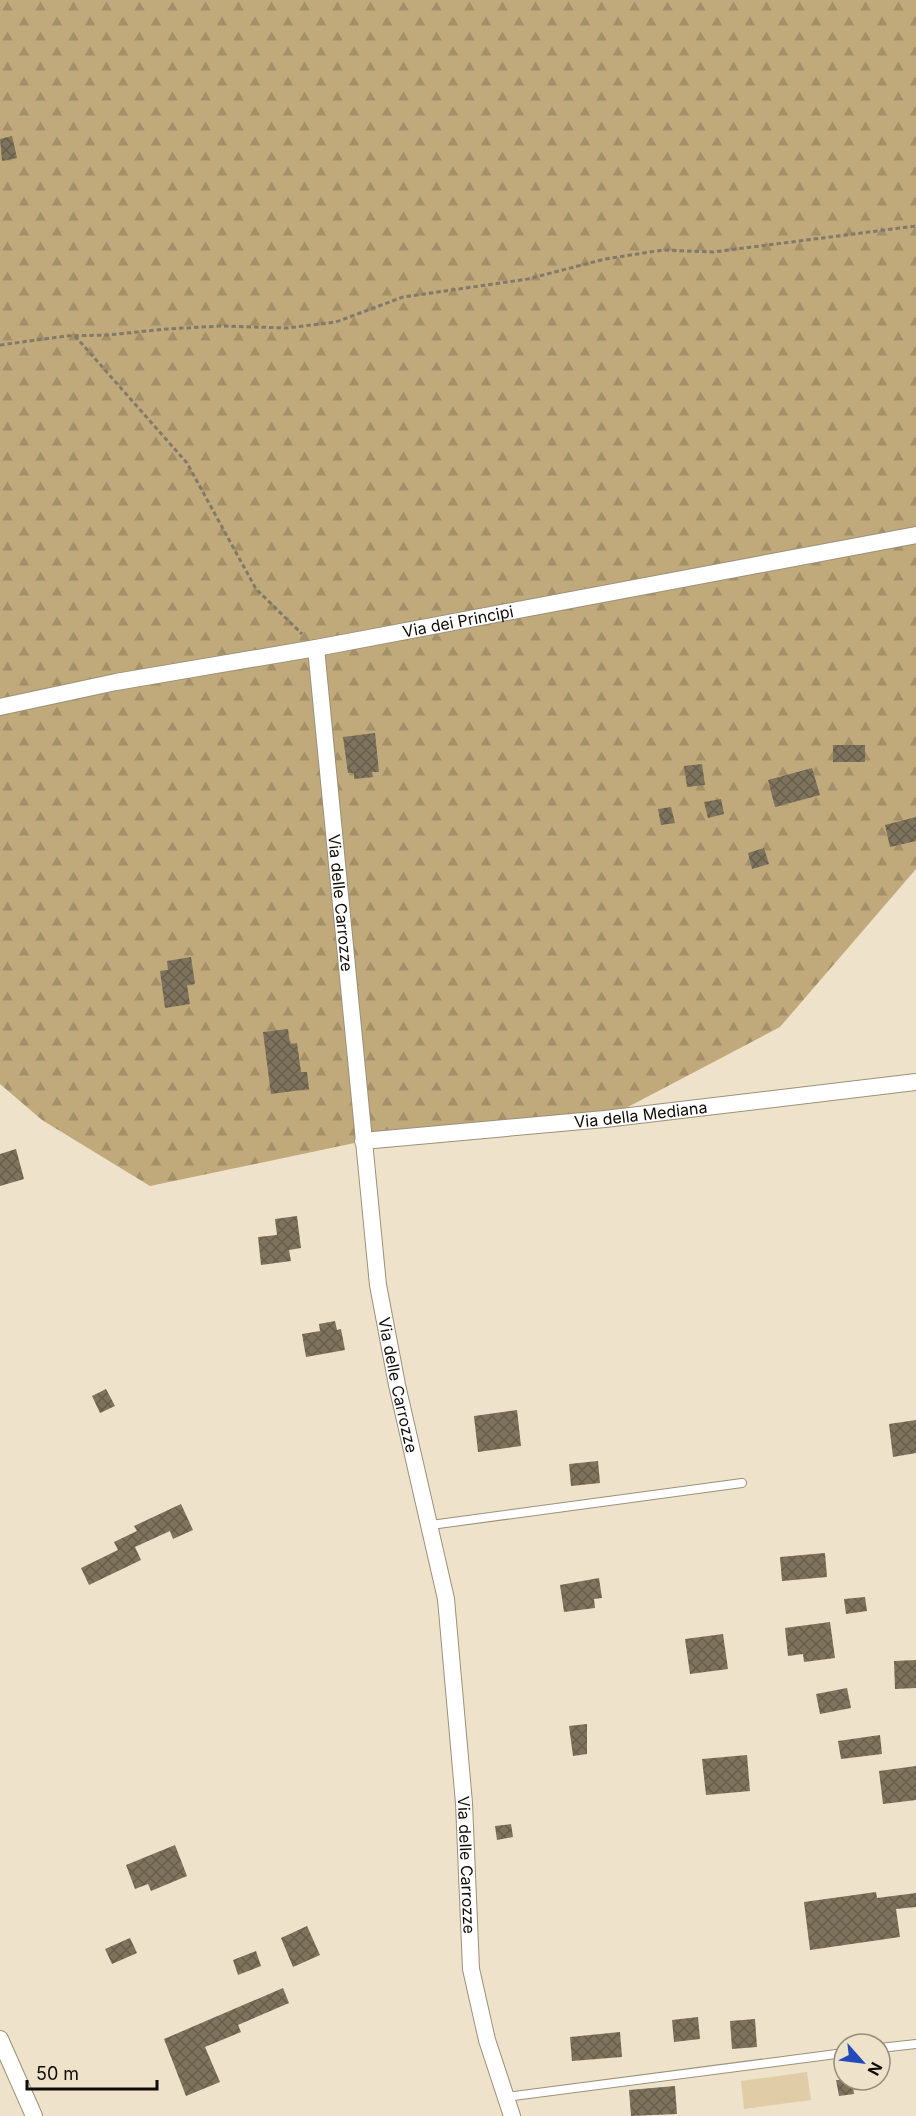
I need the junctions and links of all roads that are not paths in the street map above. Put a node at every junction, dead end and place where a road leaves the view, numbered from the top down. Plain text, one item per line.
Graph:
1 (916, 535) edge
2 (316, 648) junction
3 (0, 707) edge
4 (916, 1082) edge
5 (363, 1141) junction
6 (742, 1483) dead end
7 (431, 1526) junction
8 (0, 2039) edge
9 (916, 2044) edge
10 (892, 2047) edge
11 (832, 2055) edge
12 (506, 2097) junction
13 (34, 2116) edge
14 (512, 2116) edge

1 - 2 street, Via dei Principi
2 - 3 street, Via dei Principi
2 - 5 street, Via delle Carrozze
4 - 5 street, Via della Mediana
5 - 7 street, Via delle Carrozze
6 - 7 lane
7 - 12 street, Via delle Carrozze
8 - 13 street
9 - 10 lane
11 - 12 lane
12 - 14 street, Via delle Carrozze

